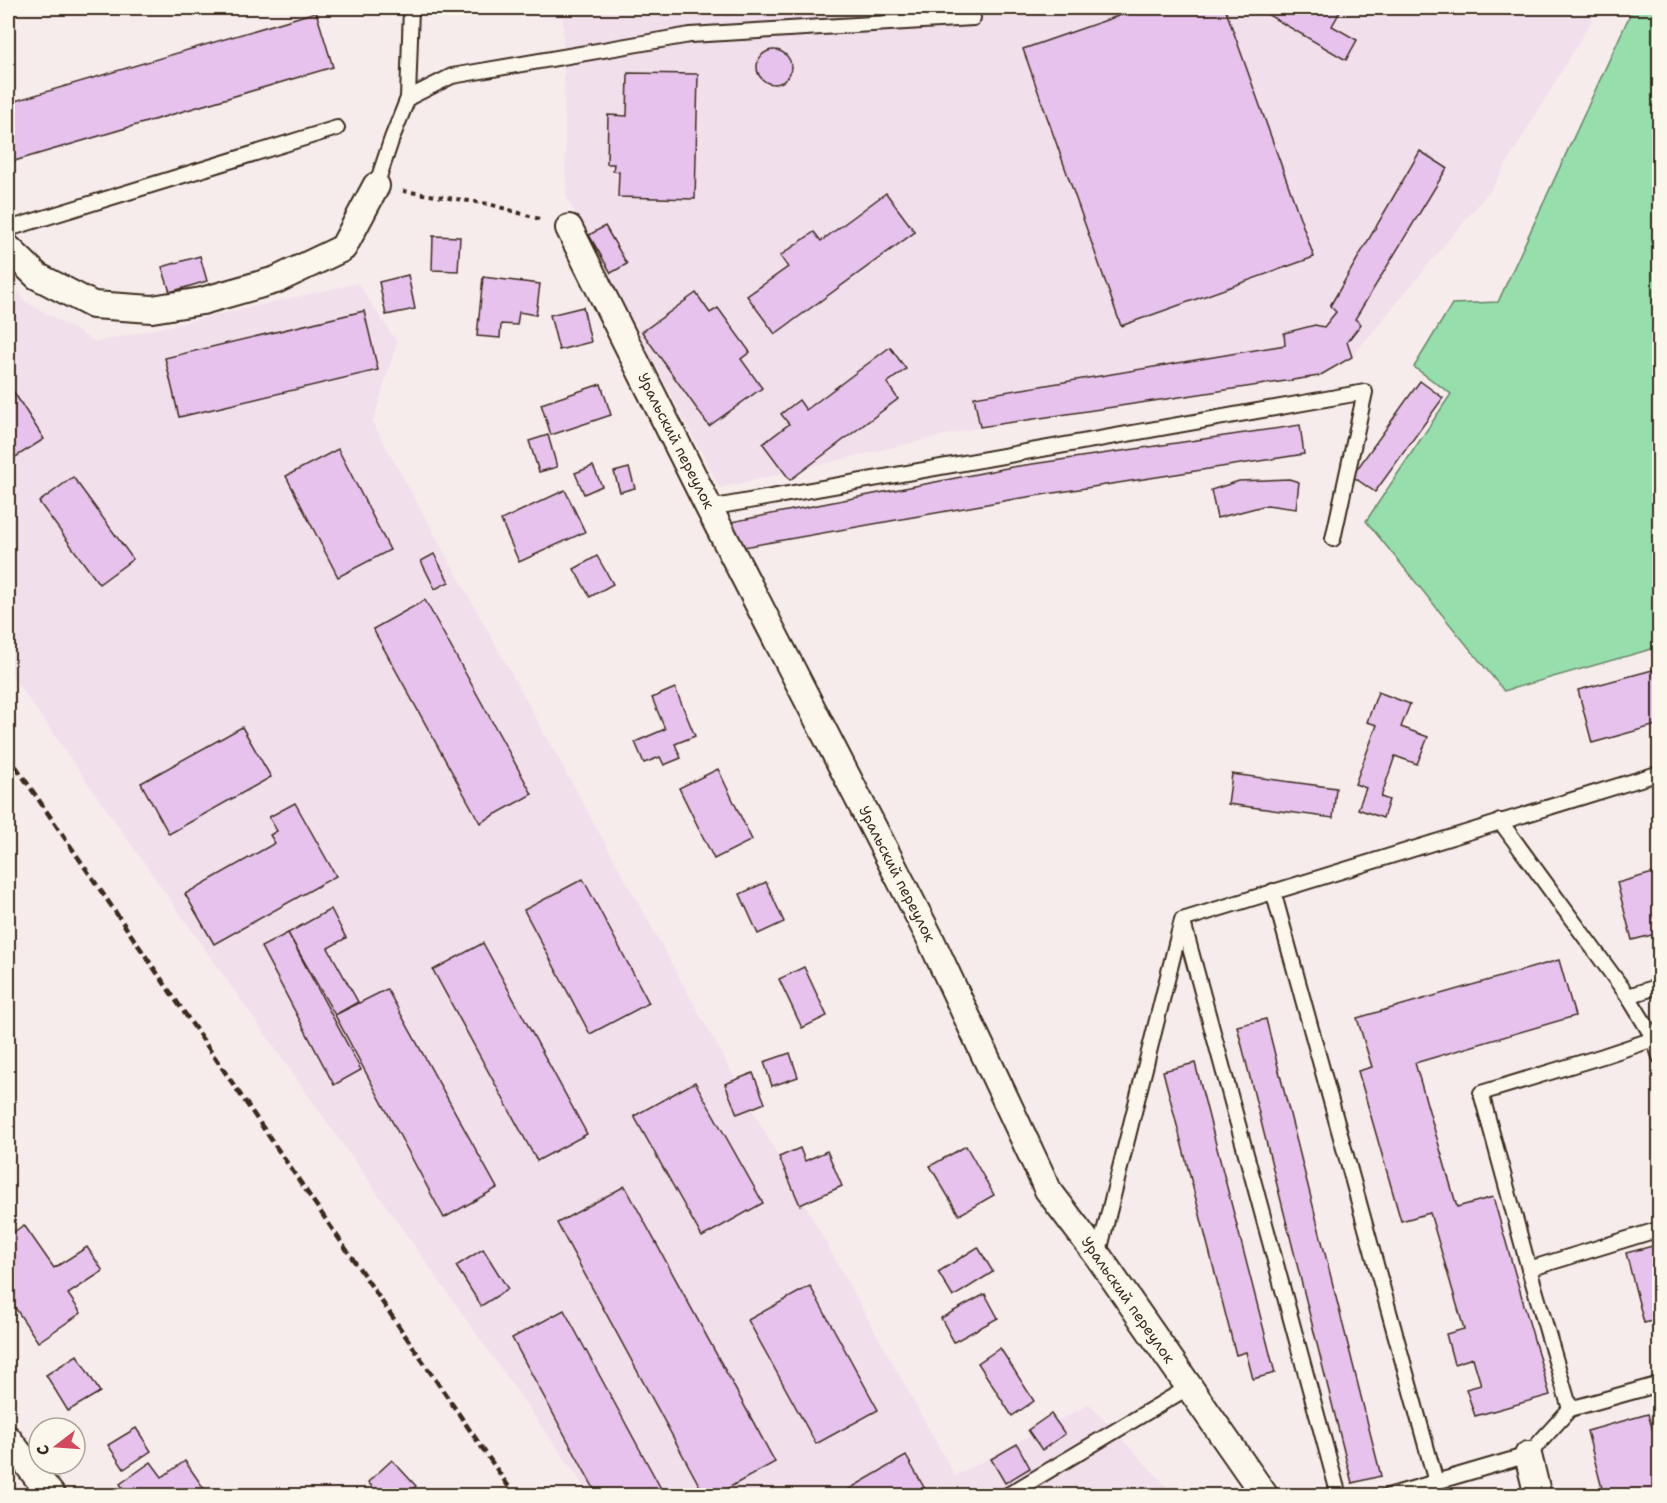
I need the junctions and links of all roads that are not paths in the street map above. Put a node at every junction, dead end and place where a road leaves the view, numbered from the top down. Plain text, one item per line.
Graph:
1 (411, 8) edge
2 (973, 18) dead end
3 (408, 98) junction
4 (337, 128) dead end
5 (376, 186) joint
6 (569, 228) road end
7 (8, 229) edge
8 (8, 248) edge
9 (709, 508) junction
10 (1333, 539) dead end
11 (1659, 773) edge
12 (1500, 821) junction
13 (1274, 891) junction
14 (1182, 920) junction
15 (1659, 986) edge
16 (1628, 996) junction
17 (1654, 1039) junction
18 (1659, 1057) edge
19 (1659, 1229) edge
20 (1098, 1256) junction
21 (1529, 1269) junction
22 (1189, 1386) junction
23 (1659, 1387) edge
24 (1570, 1409) junction
25 (8, 1439) edge
26 (1528, 1455) junction
27 (1436, 1482) junction
28 (52, 1496) edge
29 (1006, 1496) edge
30 (1265, 1496) edge
31 (1339, 1496) edge
32 (1388, 1496) edge
33 (1538, 1496) edge

1 - 3 lane
2 - 3 lane
3 - 5 lane
4 - 7 lane
5 - 8 street
6 - 9 street, Уральский переулок
9 - 10 lane
9 - 20 street, Уральский переулок
11 - 12 lane
12 - 13 lane
12 - 16 lane
13 - 14 lane
13 - 27 lane
14 - 20 lane
14 - 31 lane
15 - 16 lane
16 - 17 lane
17 - 18 lane
17 - 21 lane
19 - 21 lane
20 - 22 street, Уральский переулок
21 - 24 lane
22 - 29 lane
22 - 30 street, Уральский переулок
23 - 24 lane
24 - 26 lane
25 - 28 street
26 - 27 lane
26 - 33 street
27 - 32 lane

